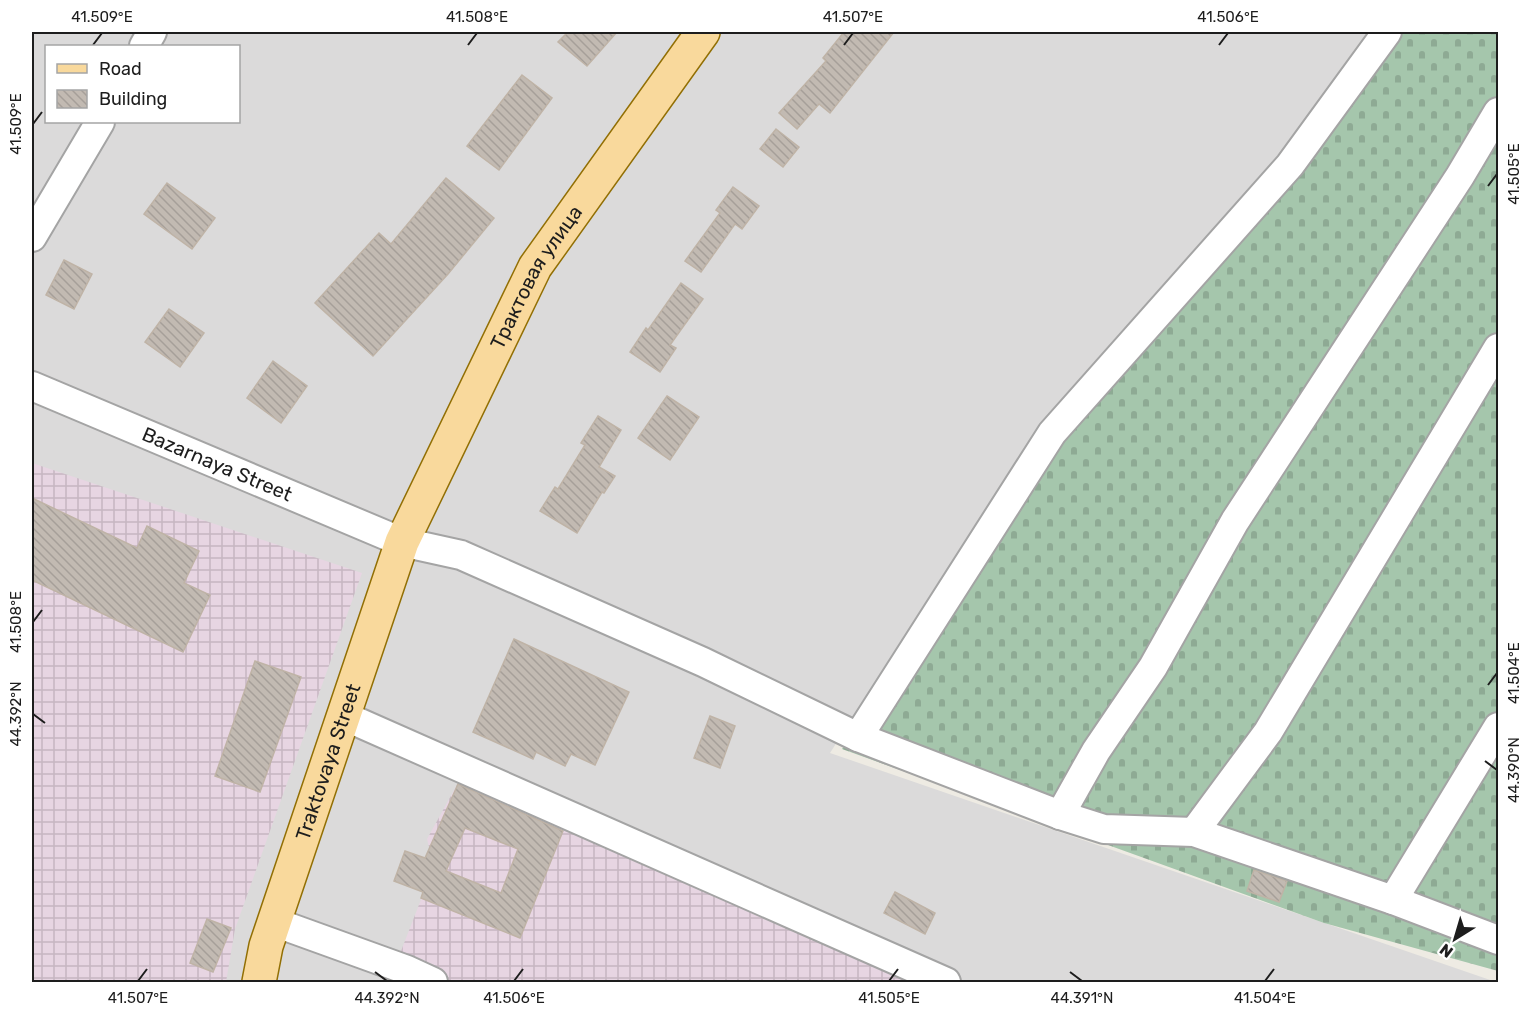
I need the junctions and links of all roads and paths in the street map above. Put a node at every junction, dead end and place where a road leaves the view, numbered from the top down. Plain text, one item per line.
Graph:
1 (703, 32) edge
2 (1387, 32) edge
3 (1498, 112) edge
4 (98, 123) edge
5 (32, 237) edge
6 (1498, 348) edge
7 (32, 386) edge
8 (402, 542) junction
9 (344, 716) junction
10 (1498, 727) edge
11 (858, 737) junction
12 (1060, 815) junction
13 (1194, 832) junction
14 (1393, 900) junction
15 (274, 922) junction
16 (1498, 940) edge
17 (259, 982) edge
18 (433, 982) edge
19 (946, 982) edge

1 - 8 main road, Трактовая улица
2 - 11 street
3 - 12 street
4 - 5 street
6 - 13 street
7 - 8 street, Bazarnaya Street
8 - 9 main road, Traktovaya Street
8 - 11 street, Bazarnaya Street
9 - 15 main road, Traktovaya Street
9 - 19 street
10 - 14 street
11 - 12 street, Bazarnaya Street
12 - 13 street, Bazarnaya Street
13 - 14 street, Bazarnaya Street
14 - 16 street, Bazarnaya Street
15 - 17 main road, Traktovaya Street
15 - 18 street

